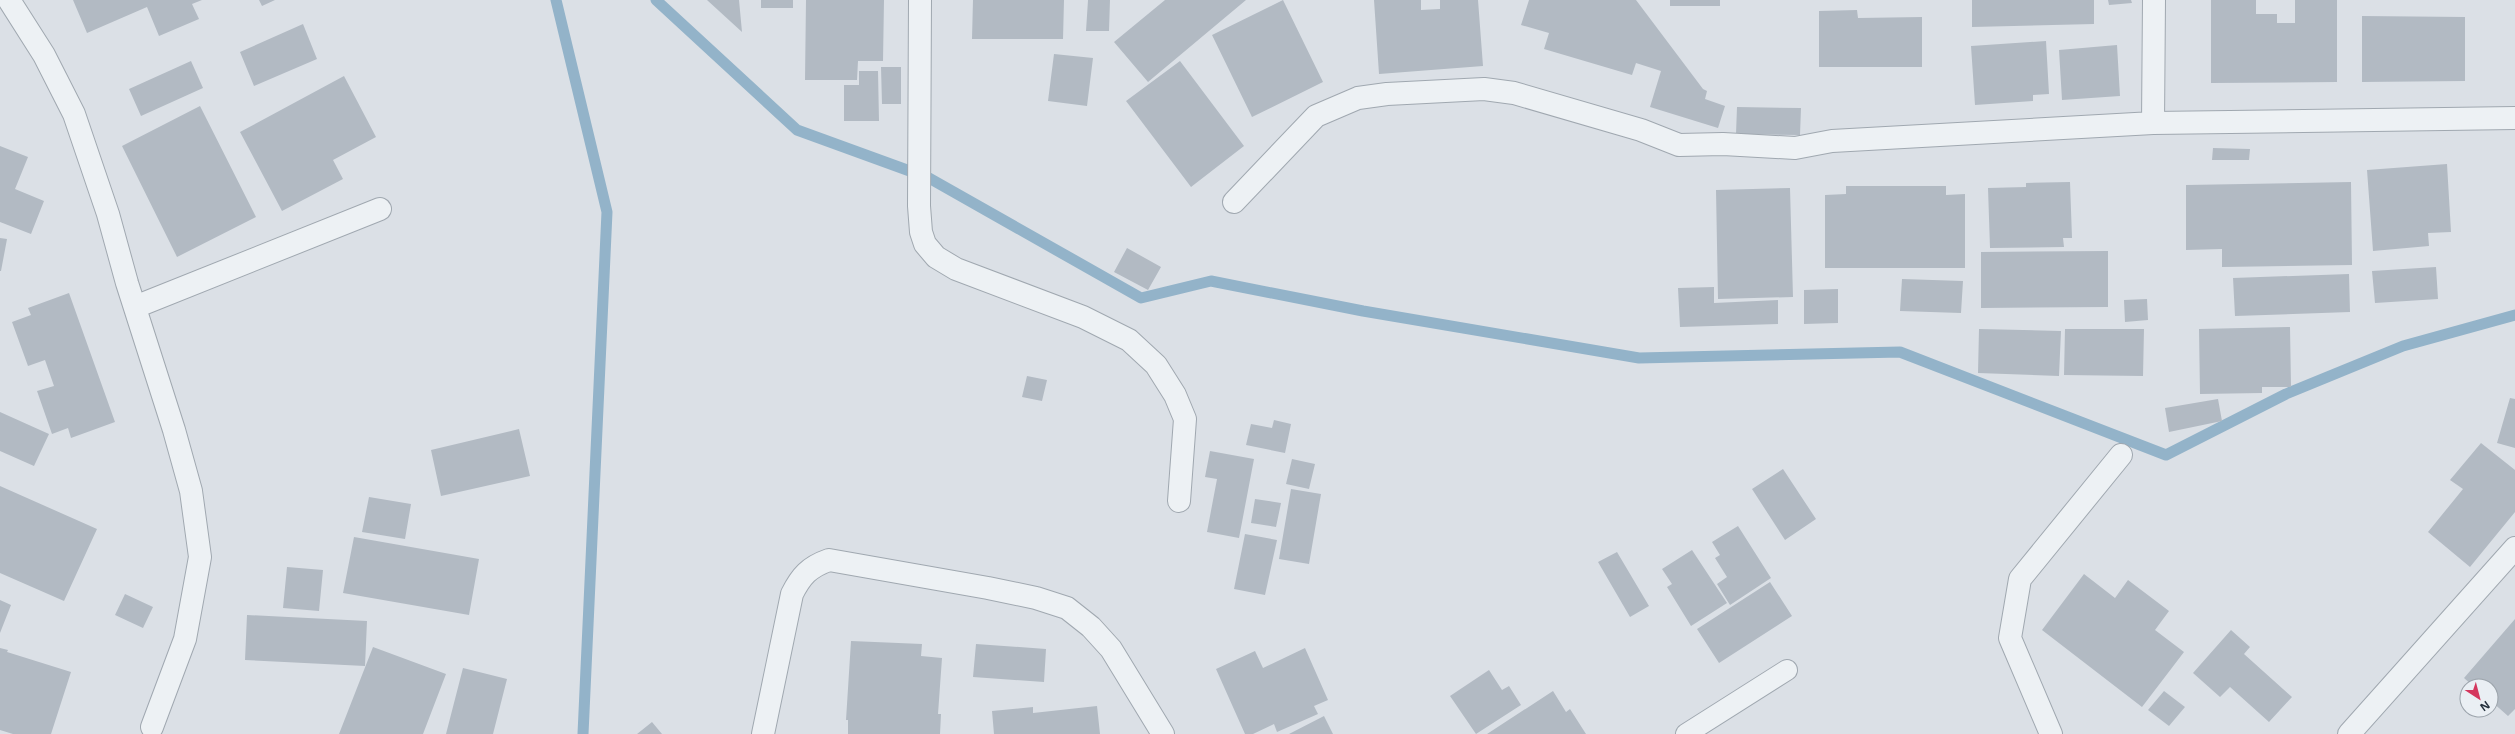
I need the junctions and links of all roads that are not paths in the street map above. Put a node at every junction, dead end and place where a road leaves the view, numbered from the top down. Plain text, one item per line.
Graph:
1 (9, 0) edge
2 (920, 0) edge
3 (2154, 0) edge
4 (2515, 118) edge
5 (2153, 123) junction
6 (1234, 202) dead end
7 (380, 209) dead end
8 (135, 307) junction
9 (2121, 455) dead end
10 (1179, 501) dead end
11 (2515, 548) edge
12 (1787, 670) dead end
13 (152, 727) dead end
14 (763, 734) edge
15 (1163, 734) edge
16 (1686, 734) edge
17 (2051, 734) edge
18 (2349, 734) edge

1 - 8 street
2 - 10 street
3 - 5 street
4 - 5 street
5 - 6 street
7 - 8 street
8 - 13 street
9 - 17 street
11 - 18 street
12 - 16 lane
14 - 15 street

